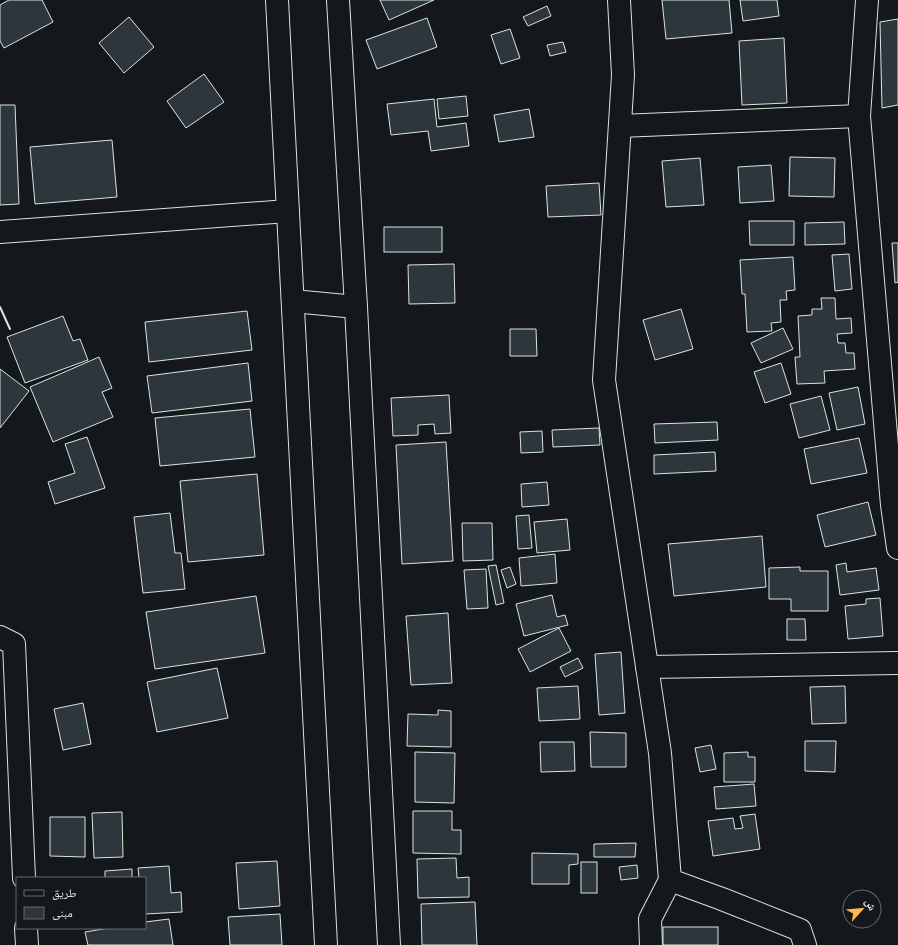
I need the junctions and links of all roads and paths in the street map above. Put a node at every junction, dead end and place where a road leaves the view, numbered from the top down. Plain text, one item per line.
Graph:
1 (277, 0) edge
2 (338, 0) edge
3 (619, 0) edge
4 (867, 0) edge
5 (858, 116) junction
6 (620, 126) junction
7 (288, 211) junction
8 (0, 232) edge
9 (293, 301) junction
10 (356, 307) junction
11 (895, 503) edge
12 (898, 548) edge
13 (0, 637) edge
14 (898, 663) edge
15 (647, 667) junction
16 (24, 877) edge
17 (670, 880) junction
18 (26, 929) edge
19 (27, 945) edge
20 (326, 945) edge
21 (389, 945) edge
22 (651, 945) edge
23 (805, 945) edge

1 - 7 street
2 - 10 street
3 - 6 street
4 - 5 street
5 - 6 street
5 - 11 street
6 - 15 street
7 - 8 street
7 - 9 street
9 - 10 street
9 - 20 street
10 - 21 street
11 - 12 street
13 - 16 street
14 - 15 street
15 - 17 street
17 - 22 street
17 - 23 street
18 - 19 street

